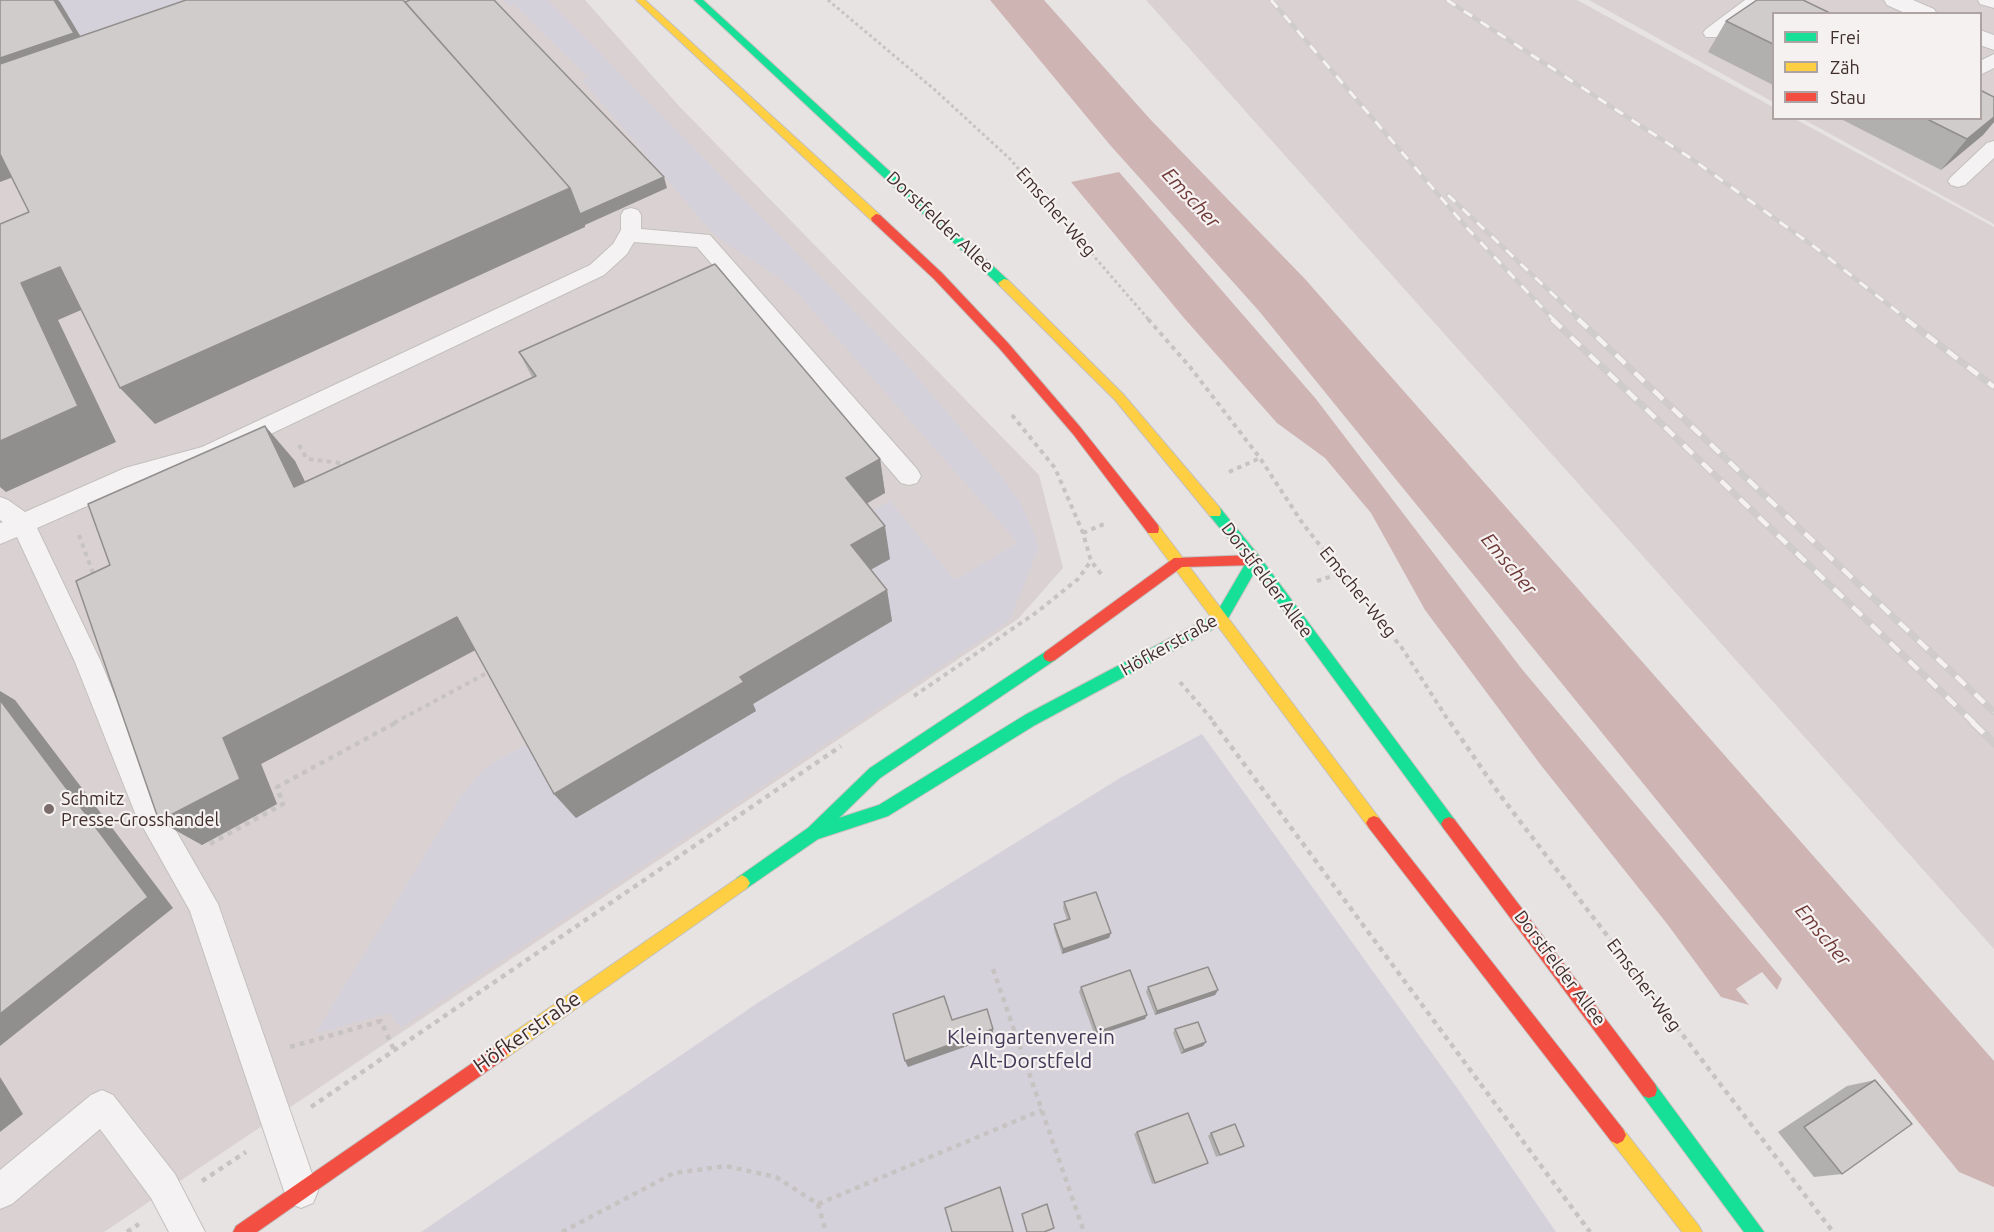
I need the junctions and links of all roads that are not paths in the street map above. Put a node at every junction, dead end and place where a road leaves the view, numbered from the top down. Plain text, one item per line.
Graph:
1 (640, 0) edge
2 (698, 0) edge
3 (1895, 0) edge
4 (1986, 0) edge
5 (1994, 3) edge
6 (1756, 7) edge
7 (1922, 12) edge
8 (1712, 33) dead end
9 (1994, 59) edge
10 (1982, 68) edge
11 (1994, 147) edge
12 (1958, 181) dead end
13 (909, 476) dead end
14 (0, 507) edge
15 (12, 529) edge
16 (1254, 560) junction
17 (1179, 562) junction
18 (1221, 618) junction
19 (813, 833) junction
20 (301, 1191) junction
21 (0, 1192) edge
22 (188, 1232) edge
23 (242, 1232) edge
24 (1693, 1232) edge
25 (1755, 1232) edge

1 - 17 main road
2 - 16 main road, Dorstfelder Allee
3 - 7 street
4 - 5 lane
6 - 8 lane
9 - 10 lane
11 - 12 lane
13 - 15 lane
14 - 15 lane
15 - 20 lane
16 - 17 main road
16 - 18 main road, Höfkerstraße
16 - 25 main road, Dorstfelder Allee
17 - 18 main road
17 - 19 main road, Höfkerstraße
18 - 19 main road, Höfkerstraße
18 - 24 main road
19 - 20 main road, Höfkerstraße
20 - 23 main road, Höfkerstraße
21 - 22 lane

